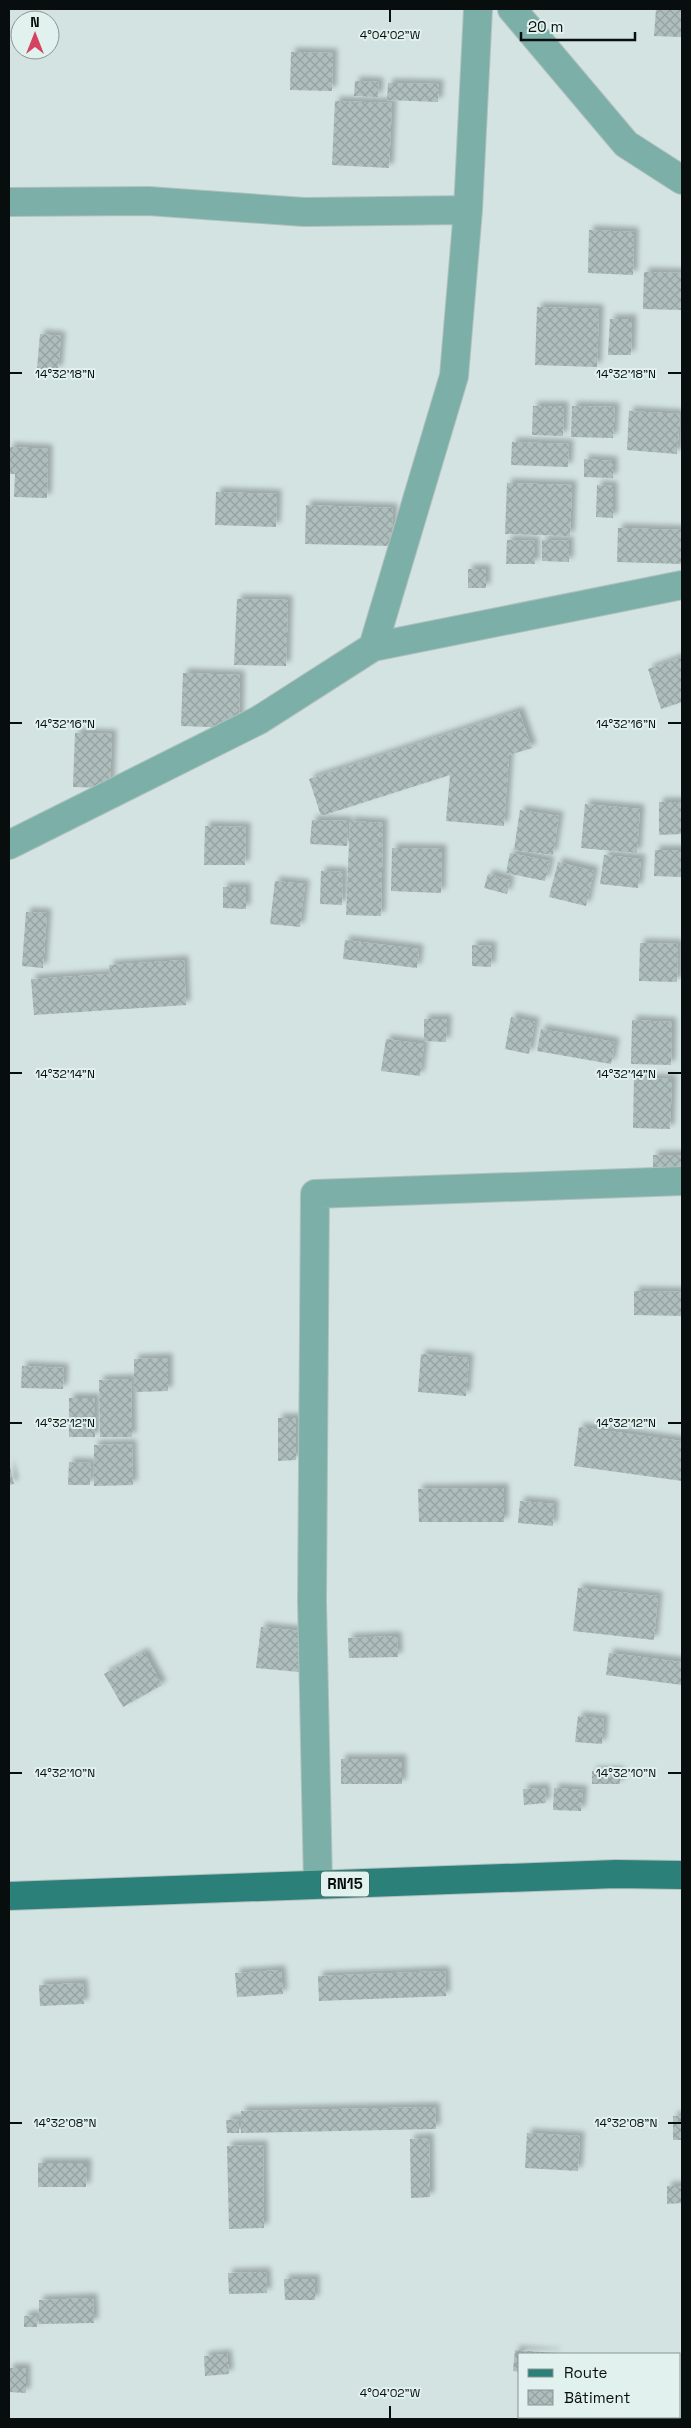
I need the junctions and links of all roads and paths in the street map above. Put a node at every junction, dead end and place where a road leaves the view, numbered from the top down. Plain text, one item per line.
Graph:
1 (478, 9) edge
2 (512, 9) edge
3 (682, 180) edge
4 (9, 202) edge
5 (468, 210) junction
6 (682, 585) edge
7 (373, 647) junction
8 (9, 844) edge
9 (682, 1181) edge
10 (682, 1875) edge
11 (318, 1884) junction
12 (9, 1896) edge

1 - 5 street
2 - 3 street
4 - 5 street
5 - 7 street
6 - 7 street
7 - 8 street
9 - 11 street
10 - 11 main road, RN15
11 - 12 main road, RN15

